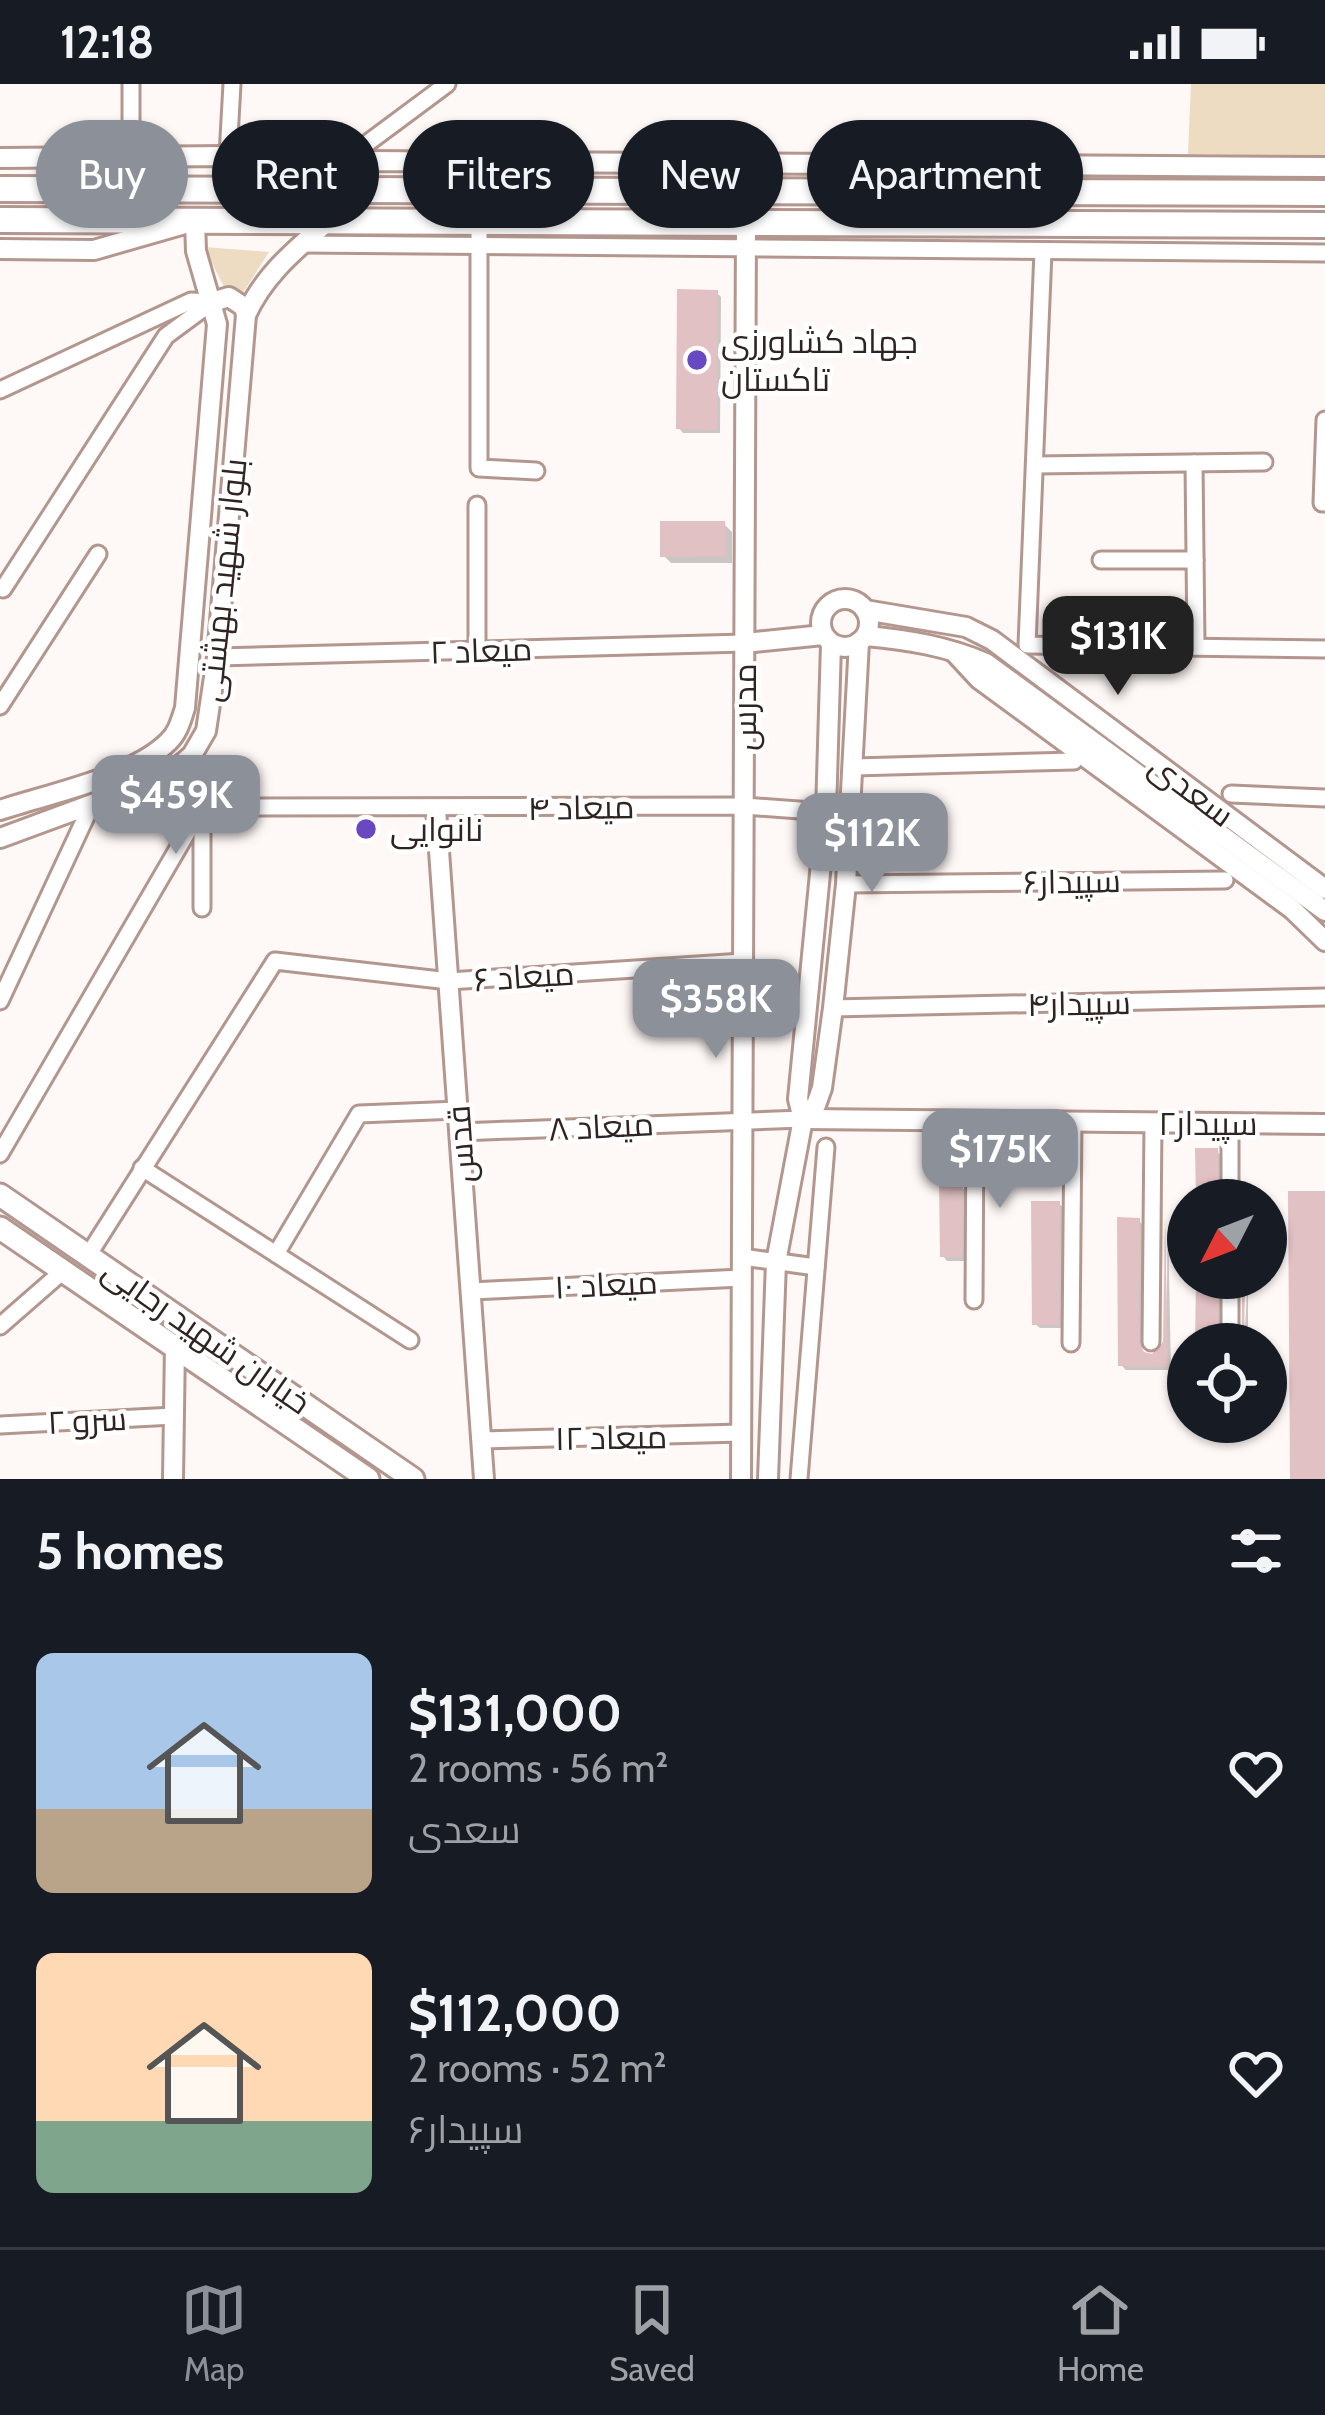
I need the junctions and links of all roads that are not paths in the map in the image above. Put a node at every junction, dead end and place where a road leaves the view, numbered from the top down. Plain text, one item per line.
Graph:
1 (130, 84) edge
2 (232, 84) edge
3 (447, 84) edge
4 (130, 120) edge
5 (230, 120) edge
6 (379, 135) edge
7 (0, 158) edge
8 (36, 158) edge
9 (379, 161) edge
10 (1325, 166) edge
11 (0, 189) edge
12 (196, 190) junction
13 (212, 190) edge
14 (379, 190) edge
15 (618, 191) edge
16 (783, 191) edge
17 (1325, 193) edge
18 (0, 220) edge
19 (196, 221) junction
20 (212, 221) edge
21 (1325, 225) edge
22 (379, 226) edge
23 (320, 228) edge
24 (746, 228) edge
25 (480, 234) junction
26 (746, 236) junction
27 (302, 244) junction
28 (0, 249) edge
29 (1043, 251) junction
30 (1325, 253) edge
31 (212, 302) junction
32 (247, 315) junction
33 (0, 390) edge
34 (1325, 421) edge
35 (1264, 462) dead end
36 (1194, 463) junction
37 (1035, 465) junction
38 (536, 471) dead end
39 (1325, 503) edge
40 (477, 506) dead end
41 (98, 554) dead end
42 (1101, 560) dead end
43 (1195, 560) junction
44 (3, 589) dead end
45 (866, 610) junction
46 (827, 639) junction
47 (863, 639) junction
48 (745, 643) junction
49 (1196, 646) junction
50 (951, 648) junction
51 (1325, 649) edge
52 (477, 650) junction
53 (217, 657) junction
54 (0, 706) edge
55 (1074, 761) dead end
56 (854, 766) junction
57 (168, 776) junction
58 (1231, 794) dead end
59 (1325, 798) edge
60 (91, 806) junction
61 (744, 806) junction
62 (202, 807) junction
63 (436, 809) junction
64 (0, 810) edge
65 (826, 812) junction
66 (0, 838) edge
67 (1225, 880) dead end
68 (846, 884) junction
69 (1325, 889) edge
70 (202, 908) dead end
71 (1325, 911) edge
72 (1325, 941) edge
73 (743, 962) junction
74 (449, 981) junction
75 (1325, 997) edge
76 (0, 1001) edge
77 (833, 1008) junction
78 (458, 1110) junction
79 (803, 1119) junction
80 (742, 1120) junction
81 (975, 1121) junction
82 (1073, 1121) junction
83 (1153, 1122) junction
84 (1230, 1123) junction
85 (1325, 1124) edge
86 (460, 1132) junction
87 (826, 1147) dead end
88 (0, 1154) edge
89 (142, 1168) junction
90 (1230, 1179) edge
91 (0, 1195) edge
92 (0, 1228) edge
93 (89, 1254) junction
94 (275, 1254) junction
95 (742, 1257) junction
96 (776, 1262) junction
97 (817, 1267) junction
98 (63, 1271) junction
99 (742, 1278) junction
100 (471, 1291) junction
101 (974, 1300) dead end
102 (190, 1324) junction
103 (0, 1326) edge
104 (410, 1340) dead end
105 (1151, 1342) dead end
106 (1071, 1343) dead end
107 (175, 1344) junction
108 (174, 1416) junction
109 (0, 1424) edge
110 (741, 1433) junction
111 (482, 1440) junction
112 (173, 1479) edge
113 (368, 1479) edge
114 (413, 1479) edge
115 (484, 1479) edge
116 (741, 1479) edge
117 (768, 1479) edge
118 (799, 1479) edge

1 - 4 street
2 - 5 street
3 - 6 street
7 - 8 street
9 - 10 street
11 - 12 main road
12 - 13 main road
12 - 19 main road
14 - 15 main road
16 - 17 main road
18 - 19 main road
19 - 20 main road
19 - 28 street
19 - 31 street, بلوار شهید بهشتی
21 - 26 main road
22 - 25 main road
23 - 27 street, بلوار شهید بهشتی
24 - 26 main road
25 - 26 main road
25 - 27 street
25 - 38 street
26 - 29 street
26 - 48 street, مدرس
27 - 32 street, بلوار شهید بهشتی
29 - 30 street
29 - 37 street
31 - 32 street
31 - 33 street
31 - 44 street
31 - 64 street, بلوار شهید بهشتی
32 - 53 street, بلوار شهید بهشتی
34 - 39 street
35 - 36 street
36 - 37 street
36 - 43 street
37 - 49 street
40 - 52 street
41 - 54 street
42 - 43 street
43 - 49 street
45 - 46 street
45 - 47 street
45 - 69 street, سعدی
46 - 47 street
46 - 48 street
46 - 65 street
47 - 50 street, سعدی
47 - 56 street
48 - 52 street, میعاد ۲
48 - 61 street, مدرس
49 - 51 street
50 - 71 street, سعدی
50 - 72 street, سعدی
52 - 53 street, میعاد ۲
53 - 57 street, بلوار شهید بهشتی
55 - 56 street
56 - 68 street
57 - 60 street, بلوار شهید بهشتی
57 - 62 street
58 - 59 street
60 - 66 street, بلوار شهید بهشتی
60 - 76 street
61 - 63 street, میعاد ۴
61 - 65 street, میعاد ۴
61 - 73 street, مدرس
62 - 63 street, میعاد ۴
62 - 70 street
62 - 88 street
63 - 74 street, قدس
65 - 79 street
67 - 68 street, سپیدار۶
68 - 77 street
73 - 74 street, میعاد ۶
73 - 80 street, مدرس
74 - 78 street, قدس
74 - 89 street, میعاد ۶
75 - 77 street, سپیدار۴
77 - 79 street
78 - 86 street, قدس
78 - 94 street
79 - 80 street, میعاد ۸
79 - 81 street, سپیدار۲
79 - 96 street
80 - 86 street, میعاد ۸
80 - 95 street, مدرس
81 - 82 street, سپیدار۲
81 - 101 street
82 - 83 street, سپیدار۲
82 - 106 street
83 - 84 street, سپیدار۲
83 - 105 street
84 - 85 street, سپیدار۲
84 - 90 street
86 - 100 street, قدس
87 - 97 street
89 - 93 street
89 - 94 street
91 - 93 main road, خیابان شهید رجایی
92 - 98 main road, خیابان شهید رجایی
93 - 102 main road, خیابان شهید رجایی
94 - 104 street
95 - 96 street
95 - 99 street, مدرس
96 - 97 street
96 - 117 street
97 - 118 street
98 - 103 street
98 - 107 main road, خیابان شهید رجایی
99 - 100 street, میعاد ۱۰
99 - 110 street, مدرس
100 - 111 street, قدس
102 - 107 main road
102 - 114 main road, خیابان شهید رجایی
107 - 108 street
107 - 113 main road, خیابان شهید رجایی
108 - 109 street, سرو ۲
108 - 112 street
110 - 111 street, میعاد ۱۲
110 - 116 street, مدرس
111 - 115 street, قدس

